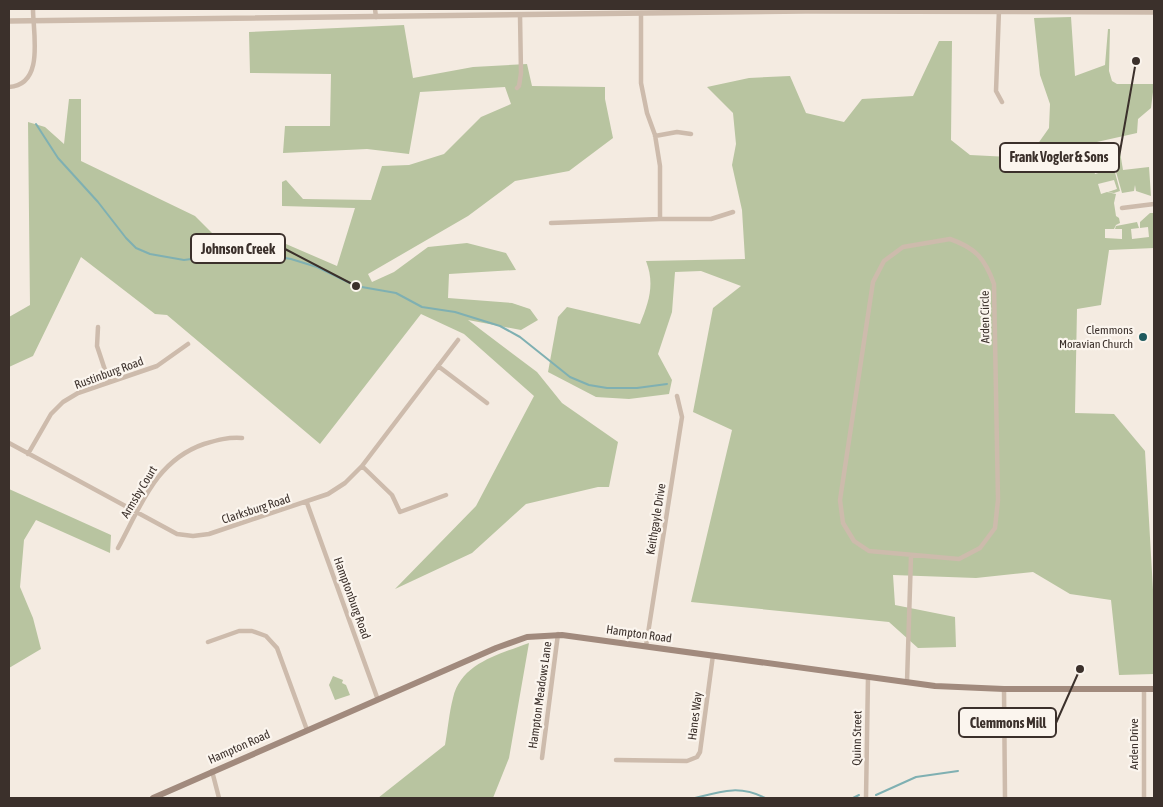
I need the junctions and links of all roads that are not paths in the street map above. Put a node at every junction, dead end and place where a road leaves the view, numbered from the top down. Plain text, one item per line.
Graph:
1 (32, 9) edge
2 (375, 9) edge
3 (806, 10) edge
4 (999, 10) edge
5 (574, 11) edge
6 (693, 11) edge
7 (1154, 12) edge
8 (641, 13) junction
9 (520, 15) junction
10 (376, 17) junction
11 (9, 21) edge
12 (33, 21) junction
13 (9, 87) edge
14 (517, 88) dead end
15 (1002, 102) dead end
16 (691, 134) dead end
17 (655, 136) junction
18 (1154, 204) edge
19 (1122, 208) dead end
20 (732, 212) dead end
21 (660, 219) junction
22 (551, 222) dead end
23 (98, 326) dead end
24 (458, 340) dead end
25 (188, 344) dead end
26 (438, 366) junction
27 (109, 382) junction
28 (677, 396) dead end
29 (487, 403) dead end
30 (242, 438) dead end
31 (9, 443) edge
32 (28, 454) junction
33 (362, 466) junction
34 (446, 495) dead end
35 (307, 503) junction
36 (137, 512) junction
37 (118, 548) dead end
38 (911, 556) junction
39 (558, 634) junction
40 (208, 642) dead end
41 (646, 646) junction
42 (713, 655) junction
43 (868, 677) junction
44 (907, 682) junction
45 (1004, 689) junction
46 (1144, 689) junction
47 (1154, 689) edge
48 (378, 700) junction
49 (307, 730) junction
50 (542, 758) dead end
51 (616, 760) dead end
52 (212, 771) junction
53 (153, 798) edge
54 (219, 798) edge
55 (866, 798) edge
56 (1005, 798) edge
57 (1144, 798) edge

1 - 12 street
2 - 10 street
3 - 4 street
3 - 6 street
4 - 7 street
4 - 15 street
5 - 8 street
5 - 9 street
6 - 8 street
8 - 17 street
9 - 10 street
9 - 14 street
10 - 12 street
11 - 12 street
12 - 13 street
16 - 17 street
17 - 21 street
18 - 19 street
20 - 21 street
21 - 22 street
23 - 27 street
24 - 26 street, Clarksburg Road
25 - 27 street, Rustinburg Road
26 - 29 street
26 - 33 street, Clarksburg Road
27 - 32 street, Rustinburg Road
28 - 41 street, Keithgayle Drive
30 - 36 street, Armsby Court
31 - 32 street, Clarksburg Road
32 - 36 street, Clarksburg Road
33 - 34 street
33 - 35 street, Clarksburg Road
35 - 36 street, Clarksburg Road
35 - 48 street, Hamptonburg Road
36 - 37 street, Armsby Court
38 - 38 street, Arden Circle
38 - 44 street
39 - 41 main road, Hampton Road
39 - 48 main road, Hampton Road
39 - 50 street, Hampton Meadows Lane
40 - 49 street
41 - 42 main road, Hampton Road
42 - 43 main road, Hampton Road
42 - 51 street, Hanes Way
43 - 44 main road, Hampton Road
43 - 55 street, Quinn Street
44 - 45 main road, Hampton Road
45 - 46 main road, Hampton Road
45 - 56 street
46 - 47 main road, Hampton Road
46 - 57 street, Arden Drive
48 - 49 main road, Hampton Road
49 - 52 main road, Hampton Road
52 - 53 main road, Hampton Road
52 - 54 street

